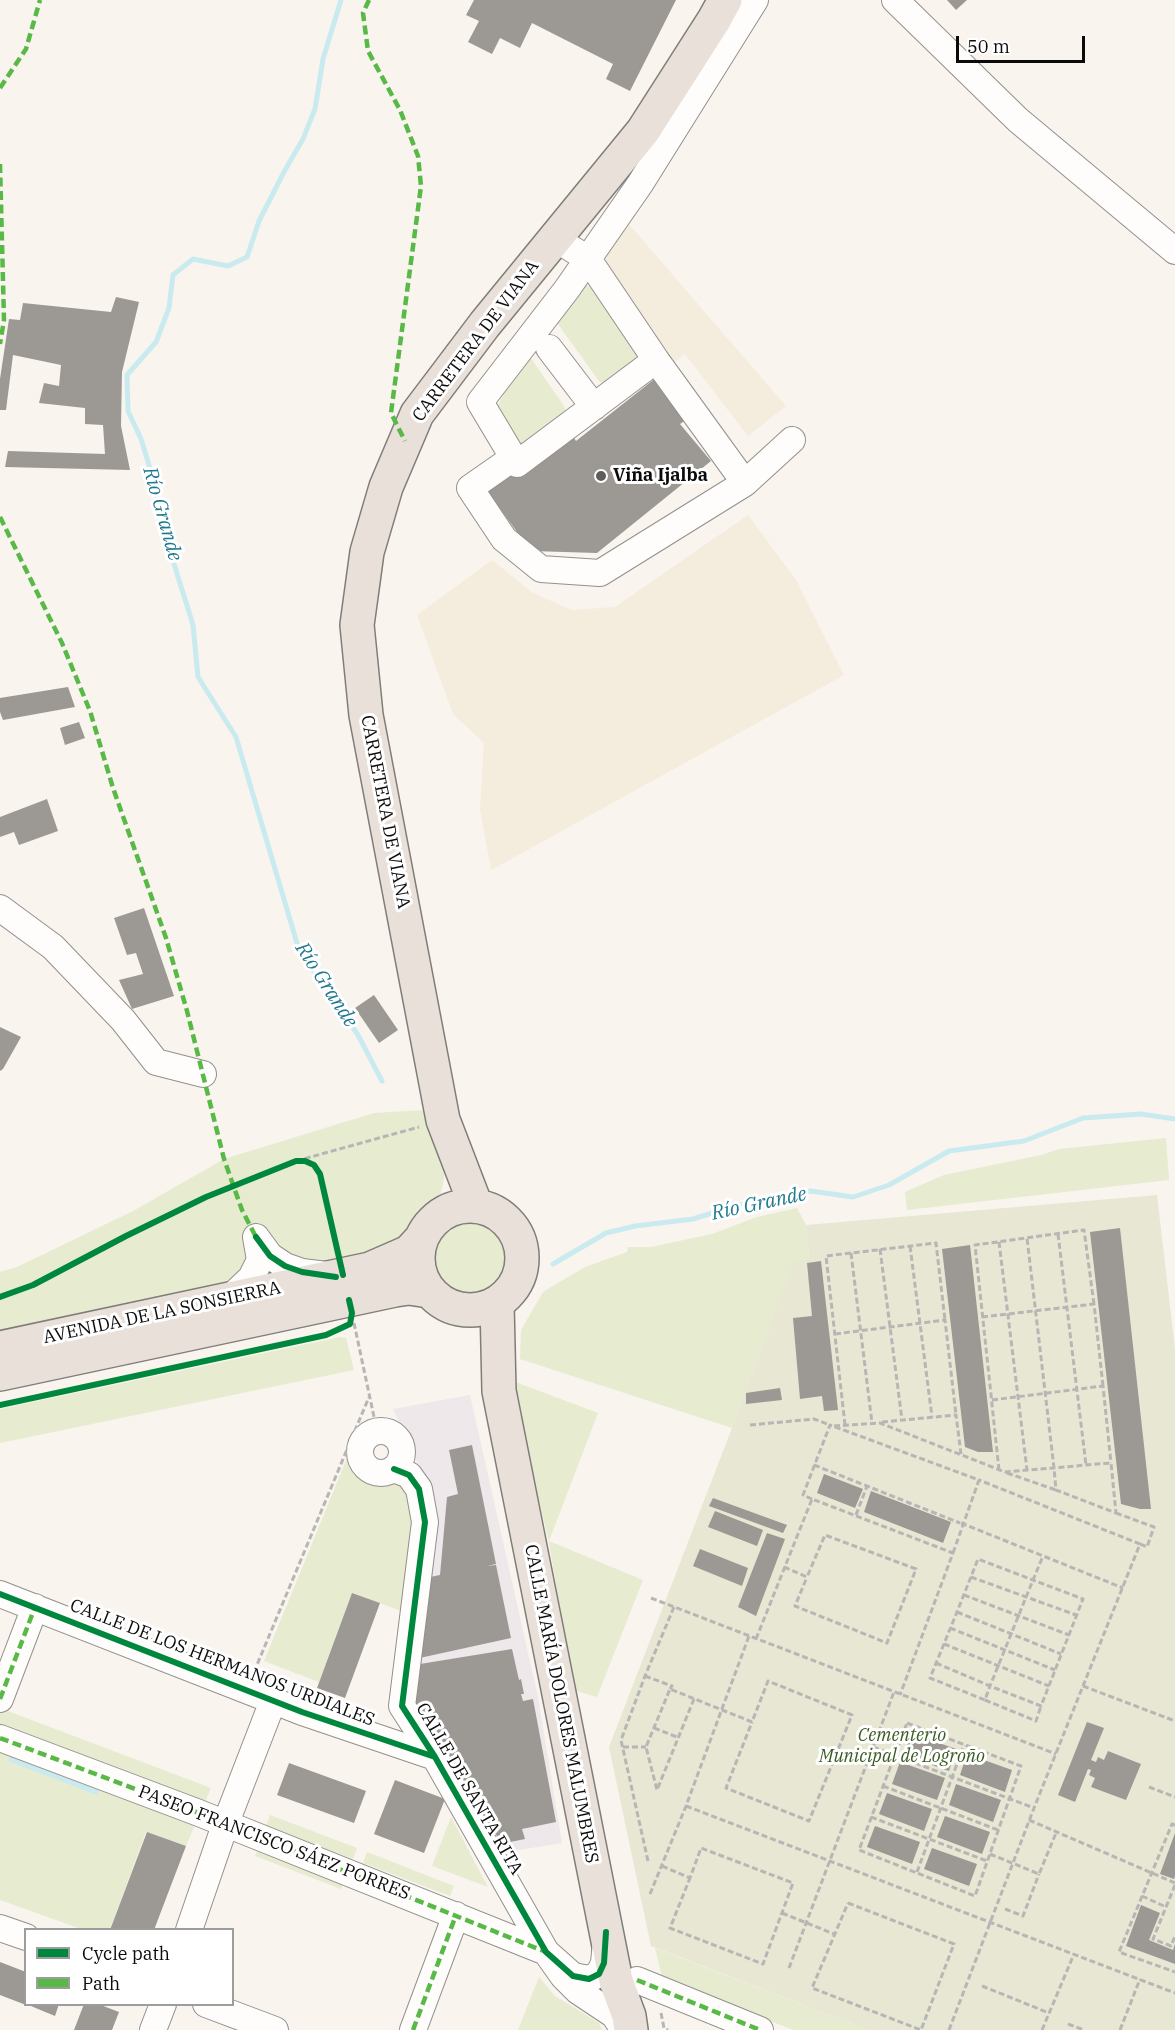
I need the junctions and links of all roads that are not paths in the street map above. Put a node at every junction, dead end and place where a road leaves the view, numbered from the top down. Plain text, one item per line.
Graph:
1 (725, 0) edge
2 (755, 0) edge
3 (895, 0) edge
4 (556, 239) junction
5 (1175, 251) edge
6 (588, 259) junction
7 (549, 348) dead end
8 (656, 360) junction
9 (594, 407) junction
10 (792, 440) dead end
11 (513, 458) junction
12 (745, 483) junction
13 (0, 908) edge
14 (202, 1074) dead end
15 (443, 1120) junction
16 (476, 1206) junction
17 (428, 1229) junction
18 (336, 1276) junction
19 (429, 1291) junction
20 (229, 1299) junction
21 (497, 1303) junction
22 (456, 1308) junction
23 (0, 1348) edge
24 (0, 1374) edge
25 (499, 1391) junction
26 (377, 1431) road end
27 (0, 1594) edge
28 (35, 1607) junction
29 (0, 1699) edge
30 (273, 1701) junction
31 (0, 1738) edge
32 (435, 1757) junction
33 (225, 1825) junction
34 (456, 1915) junction
35 (0, 1928) edge
36 (189, 1928) edge
37 (606, 1932) junction
38 (24, 1936) edge
39 (546, 1952) junction
40 (637, 1980) dead end
41 (162, 2006) edge
42 (211, 2006) edge
43 (631, 2026) edge
44 (153, 2030) edge
45 (275, 2030) edge
46 (412, 2030) edge
47 (760, 2030) edge

1 - 4 main road, CARRETERA DE VIANA
2 - 6 street
3 - 5 street
4 - 6 street
4 - 15 main road, CARRETERA DE VIANA
6 - 8 street
6 - 11 street
7 - 9 street
8 - 9 street
8 - 12 street
9 - 11 street
10 - 12 street
11 - 12 street
13 - 14 street
15 - 16 main road, CARRETERA DE VIANA
15 - 17 main road, CARRETERA DE VIANA
16 - 17 main road
16 - 21 main road
17 - 18 main road, AVENIDA DE LA SONSIERRA
17 - 19 main road
18 - 20 main road, AVENIDA DE LA SONSIERRA
18 - 20 street
19 - 22 main road
19 - 24 main road, AVENIDA DE LA SONSIERRA
20 - 23 main road, AVENIDA DE LA SONSIERRA
21 - 22 main road
21 - 25 main road, CALLE MARÍA DOLORES MALUMBRES
22 - 25 main road, CALLE MARÍA DOLORES MALUMBRES
25 - 37 main road, CALLE MARÍA DOLORES MALUMBRES
26 - 32 street, CALLE DE SANTA RITA
27 - 28 street, CALLE DE LOS HERMANOS URDIALES
28 - 29 street
28 - 30 street, CALLE DE LOS HERMANOS URDIALES
30 - 32 street, CALLE DE LOS HERMANOS URDIALES
30 - 33 street
31 - 33 street, PASEO FRANCISCO SÁEZ PORRES
32 - 39 street, CALLE DE SANTA RITA
33 - 34 street, PASEO FRANCISCO SÁEZ PORRES
33 - 36 street
34 - 39 street, PASEO FRANCISCO SÁEZ PORRES
34 - 46 street
35 - 38 street
37 - 39 street, CALLE DE SANTA RITA
37 - 43 main road, CALLE MARÍA DOLORES MALUMBRES
39 - 43 street
40 - 47 street
41 - 44 street
42 - 45 street

